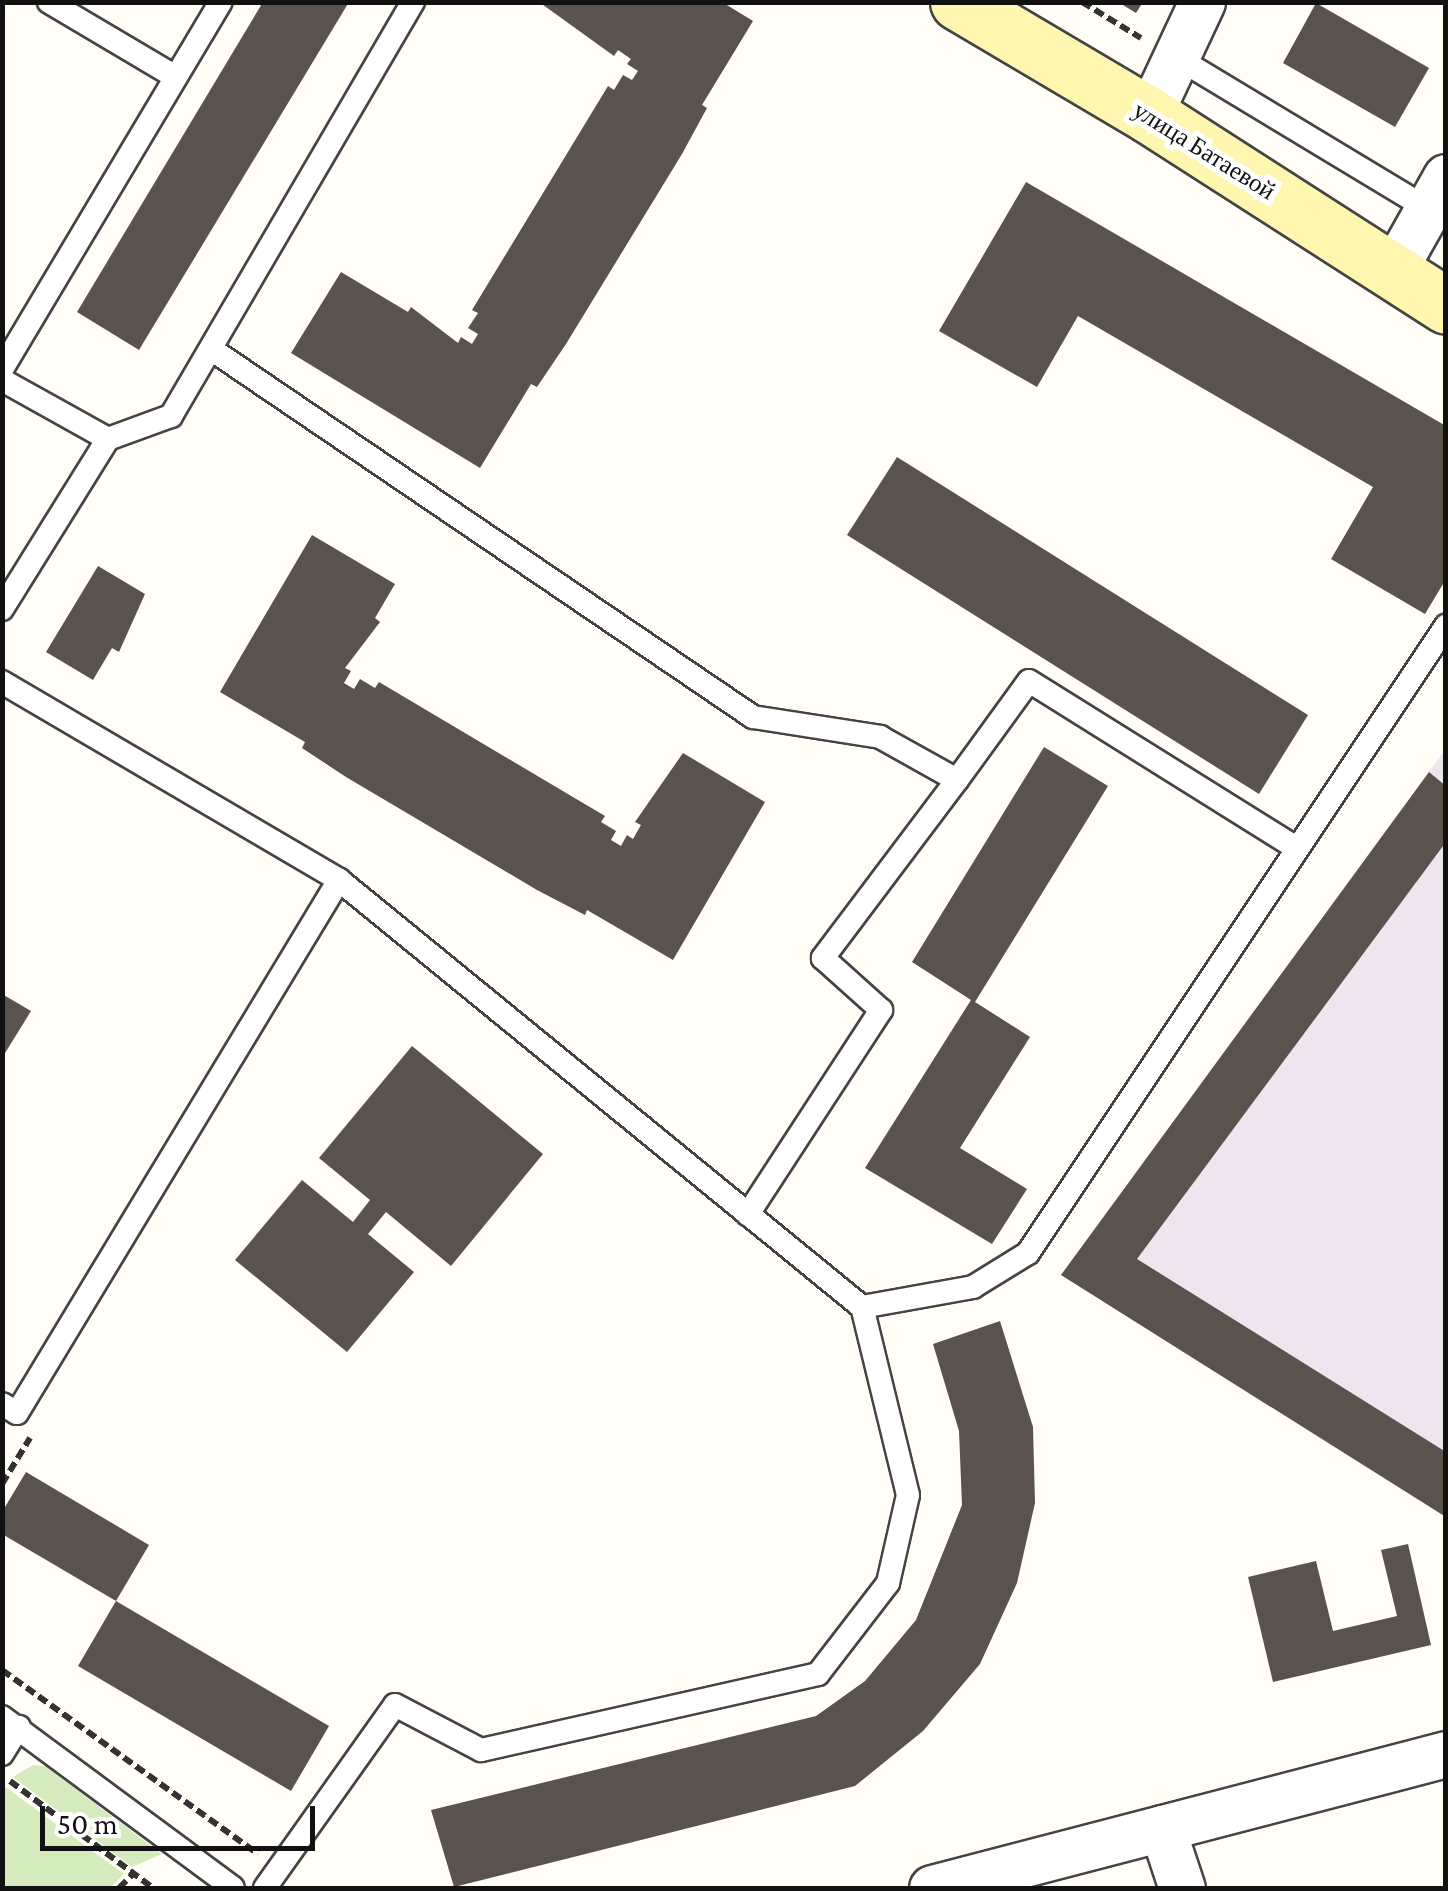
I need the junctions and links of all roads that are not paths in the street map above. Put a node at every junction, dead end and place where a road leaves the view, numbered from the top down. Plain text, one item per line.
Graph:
1 (49, 2) edge
2 (220, 2) edge
3 (413, 2) edge
4 (958, 2) edge
5 (1202, 2) edge
6 (1159, 48) junction
7 (176, 77) junction
8 (1149, 115) junction
9 (1436, 193) edge
10 (1392, 271) junction
11 (1446, 306) edge
12 (211, 348) junction
13 (2, 370) edge
14 (2, 380) edge
15 (108, 440) junction
16 (2, 609) edge
17 (1446, 626) edge
18 (2, 682) edge
19 (957, 780) junction
20 (1296, 848) junction
21 (338, 880) junction
22 (748, 1214) junction
23 (862, 1307) junction
24 (2, 1404) edge
25 (11, 1722) edge
26 (2, 1754) edge
27 (1446, 1754) edge
28 (1162, 1828) junction
29 (272, 1879) edge
30 (233, 1888) edge
31 (932, 1888) edge
32 (1182, 1888) edge

1 - 7 lane
2 - 7 lane
3 - 12 lane
4 - 8 main road, улица Батаевой
5 - 6 street
6 - 8 street
6 - 9 lane
7 - 13 lane
8 - 10 main road, улица Батаевой
9 - 10 street
10 - 11 main road, улица Батаевой
12 - 15 lane
12 - 19 lane
14 - 15 lane
15 - 16 lane
17 - 20 lane
18 - 21 lane
19 - 20 lane
19 - 22 lane
20 - 23 lane
21 - 22 lane
21 - 24 lane
22 - 23 lane
23 - 29 lane
25 - 26 lane
25 - 30 lane
27 - 28 street
28 - 31 street
28 - 32 street

